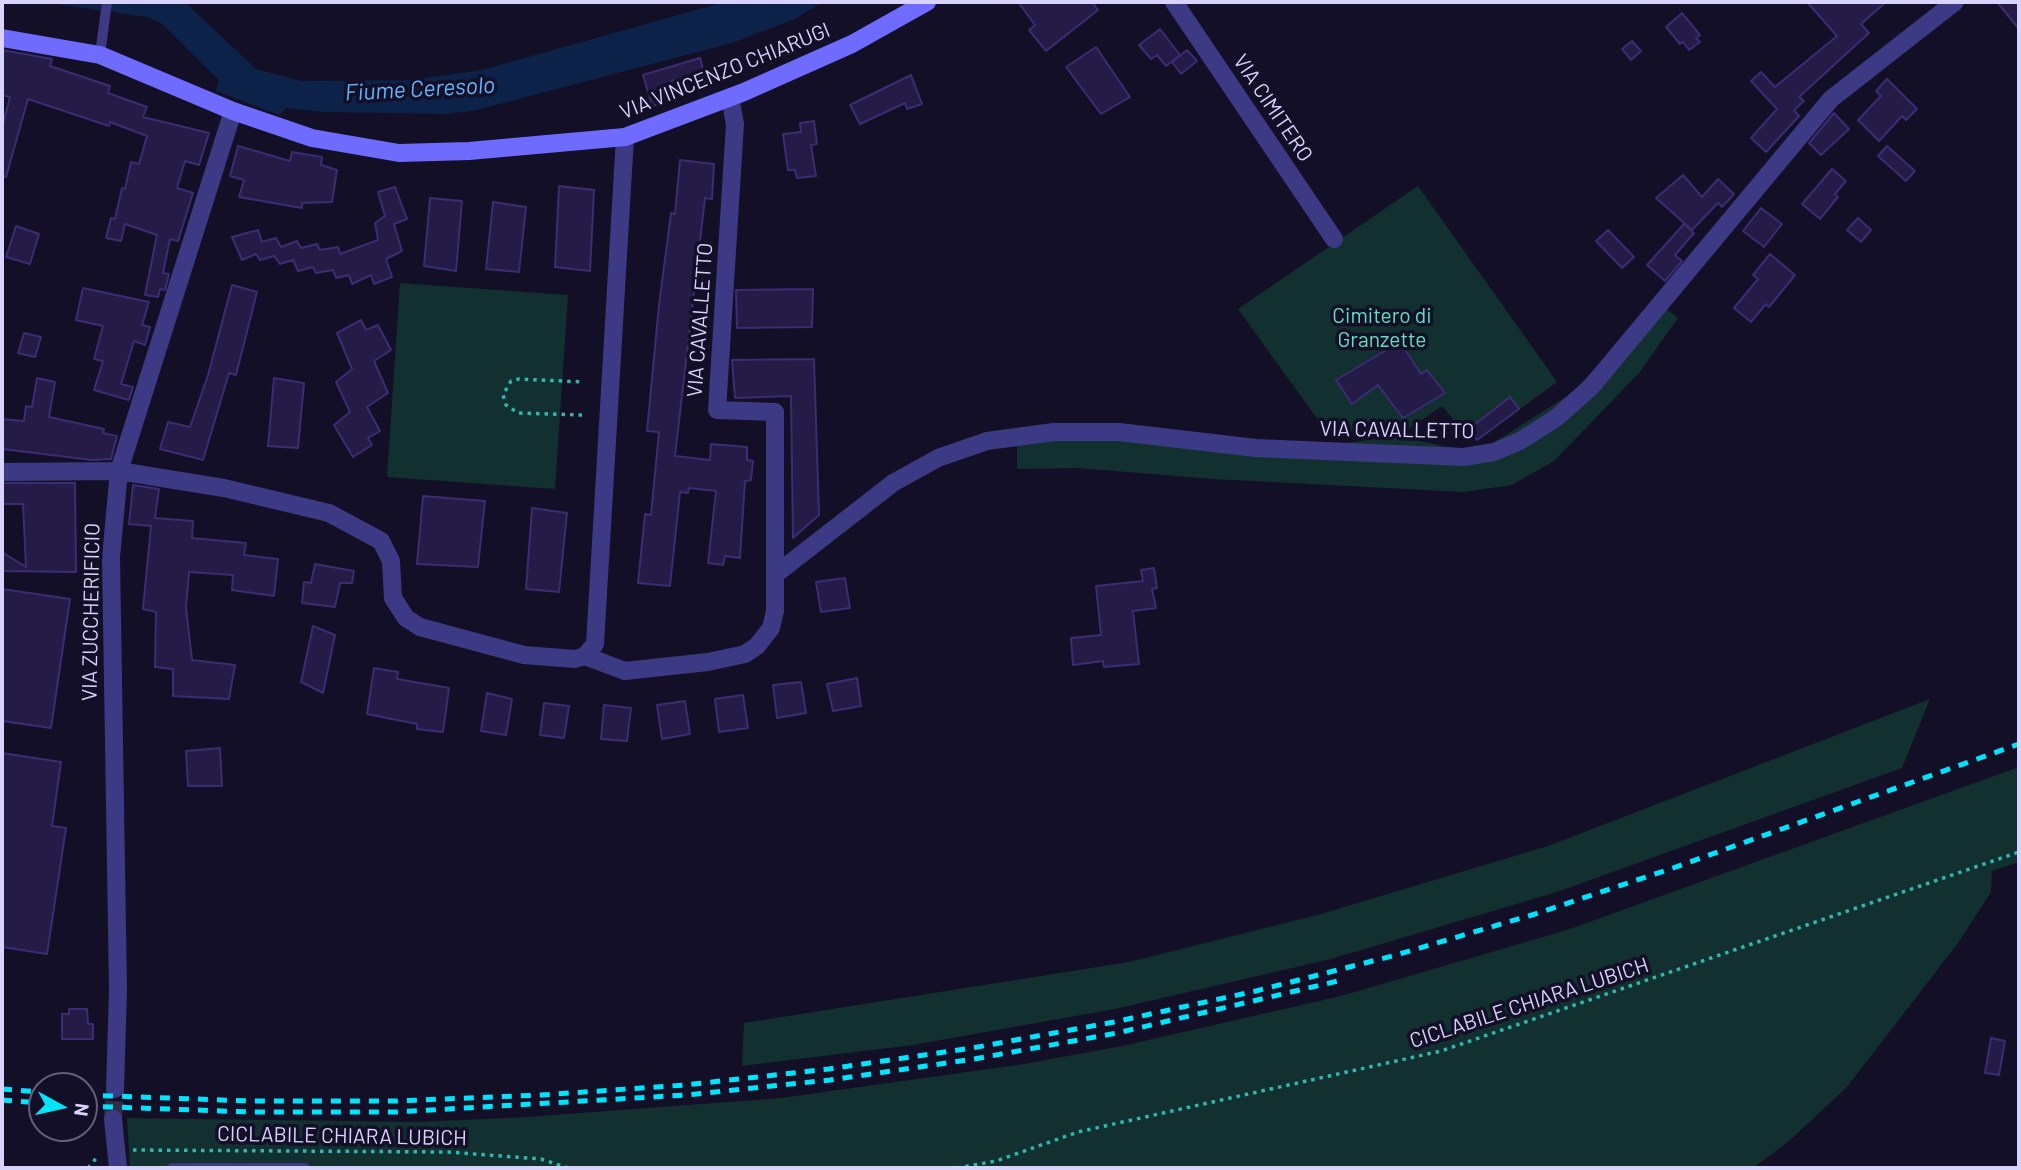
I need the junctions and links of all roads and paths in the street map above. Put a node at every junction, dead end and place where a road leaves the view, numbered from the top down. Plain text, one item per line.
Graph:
1 (107, 2) edge
2 (927, 2) edge
3 (1174, 2) edge
4 (1955, 2) edge
5 (2, 37) edge
6 (100, 55) junction
7 (730, 97) junction
8 (233, 111) junction
9 (625, 137) junction
10 (1334, 239) dead end
11 (584, 382) dead end
12 (582, 415) dead end
13 (119, 471) junction
14 (2, 472) edge
15 (776, 574) junction
16 (585, 656) junction
17 (2019, 852) edge
18 (115, 1089) tunnel mouth
19 (113, 1118) tunnel mouth
20 (116, 1160) edge
21 (172, 1168) edge
22 (304, 1168) edge
23 (568, 1168) edge
24 (957, 1168) edge

1 - 6 lane
2 - 7 street, VIA VINCENZO CHIARUGI
3 - 10 street, VIA CIMITERO
4 - 15 street, VIA CAVALLETTO
5 - 6 street, VIA VINCENZO CHIARUGI
6 - 8 street, VIA VINCENZO CHIARUGI
7 - 9 street, VIA VINCENZO CHIARUGI
7 - 15 street, VIA CAVALLETTO
8 - 9 street, VIA VINCENZO CHIARUGI
8 - 13 street, VIA ZUCCHERIFICIO
9 - 16 street
11 - 12 path
13 - 14 street
13 - 16 street
13 - 18 street, VIA ZUCCHERIFICIO
15 - 16 street, VIA CAVALLETTO
17 - 24 path, CICLABILE CHIARA LUBICH
19 - 20 street
20 - 23 path, CICLABILE CHIARA LUBICH
21 - 22 lane

